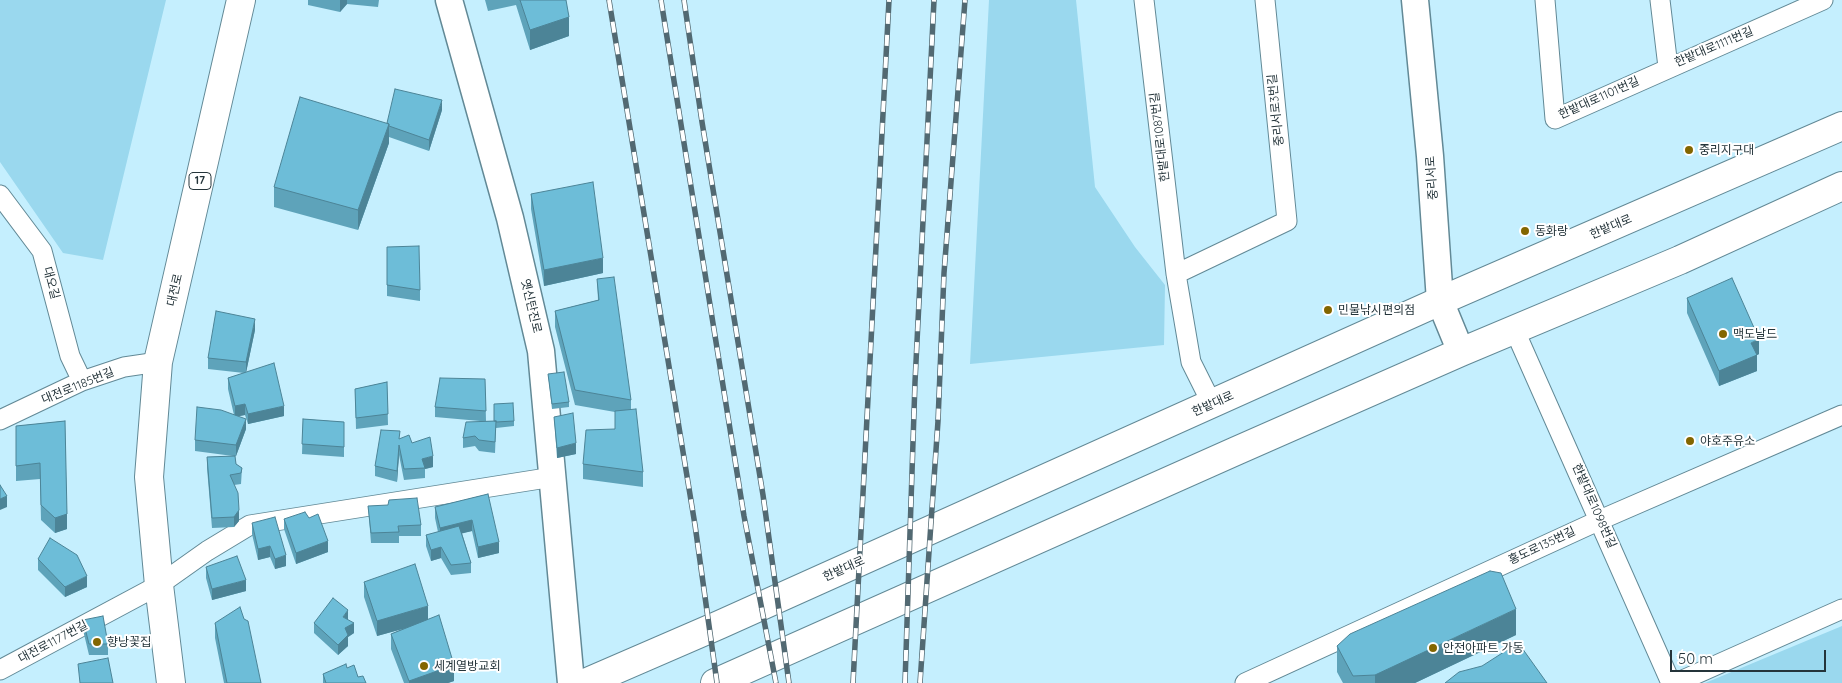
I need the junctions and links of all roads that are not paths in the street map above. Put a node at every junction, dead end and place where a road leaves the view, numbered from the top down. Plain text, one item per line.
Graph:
1 (241, 0) edge
2 (449, 0) edge
3 (1144, 0) edge
4 (1265, 0) edge
5 (1415, 0) edge
6 (1545, 0) edge
7 (1660, 0) edge
8 (1823, 0) edge
9 (1668, 67) junction
10 (1842, 126) edge
11 (1842, 186) edge
12 (0, 195) edge
13 (1176, 274) junction
14 (1440, 301) junction
15 (1515, 330) junction
16 (1461, 352) junction
17 (158, 362) junction
18 (82, 381) junction
19 (1212, 404) junction
20 (1842, 415) edge
21 (0, 420) edge
22 (553, 477) junction
23 (1600, 520) junction
24 (159, 585) junction
25 (1842, 609) edge
26 (0, 670) edge
27 (171, 683) edge
28 (571, 683) edge
29 (585, 683) edge
30 (715, 683) edge
31 (1245, 683) edge
32 (1671, 683) edge
33 (1676, 683) edge

1 - 17 main road, 대전로 / 17
2 - 22 street, 옛신탄진로
3 - 13 street, 한밭대로1087번길
4 - 13 street, 중리서로3번길
5 - 14 street, 중리서로
6 - 9 street, 한밭대로1101번길
7 - 9 street, 한밭대로1111번길
8 - 9 street, 한밭대로1111번길
10 - 14 main road, 한밭대로
11 - 15 main road
12 - 18 street, 대오길
13 - 19 street, 한밭대로1087번길
14 - 16 street, 중리서로
14 - 19 main road, 한밭대로
15 - 16 main road
15 - 23 street, 한밭대로1098번길
16 - 30 main road
17 - 18 street, 대전로1185번길
17 - 24 main road, 대전로 / 17
18 - 21 street, 대전로1185번길
19 - 29 main road, 한밭대로
20 - 23 street, 홍도로135번길
22 - 24 street
22 - 28 street, 옛신탄진로
23 - 31 street, 홍도로135번길
23 - 32 street, 한밭대로1098번길
24 - 26 street, 대전로1177번길
24 - 27 main road, 대전로 / 17
25 - 33 street

